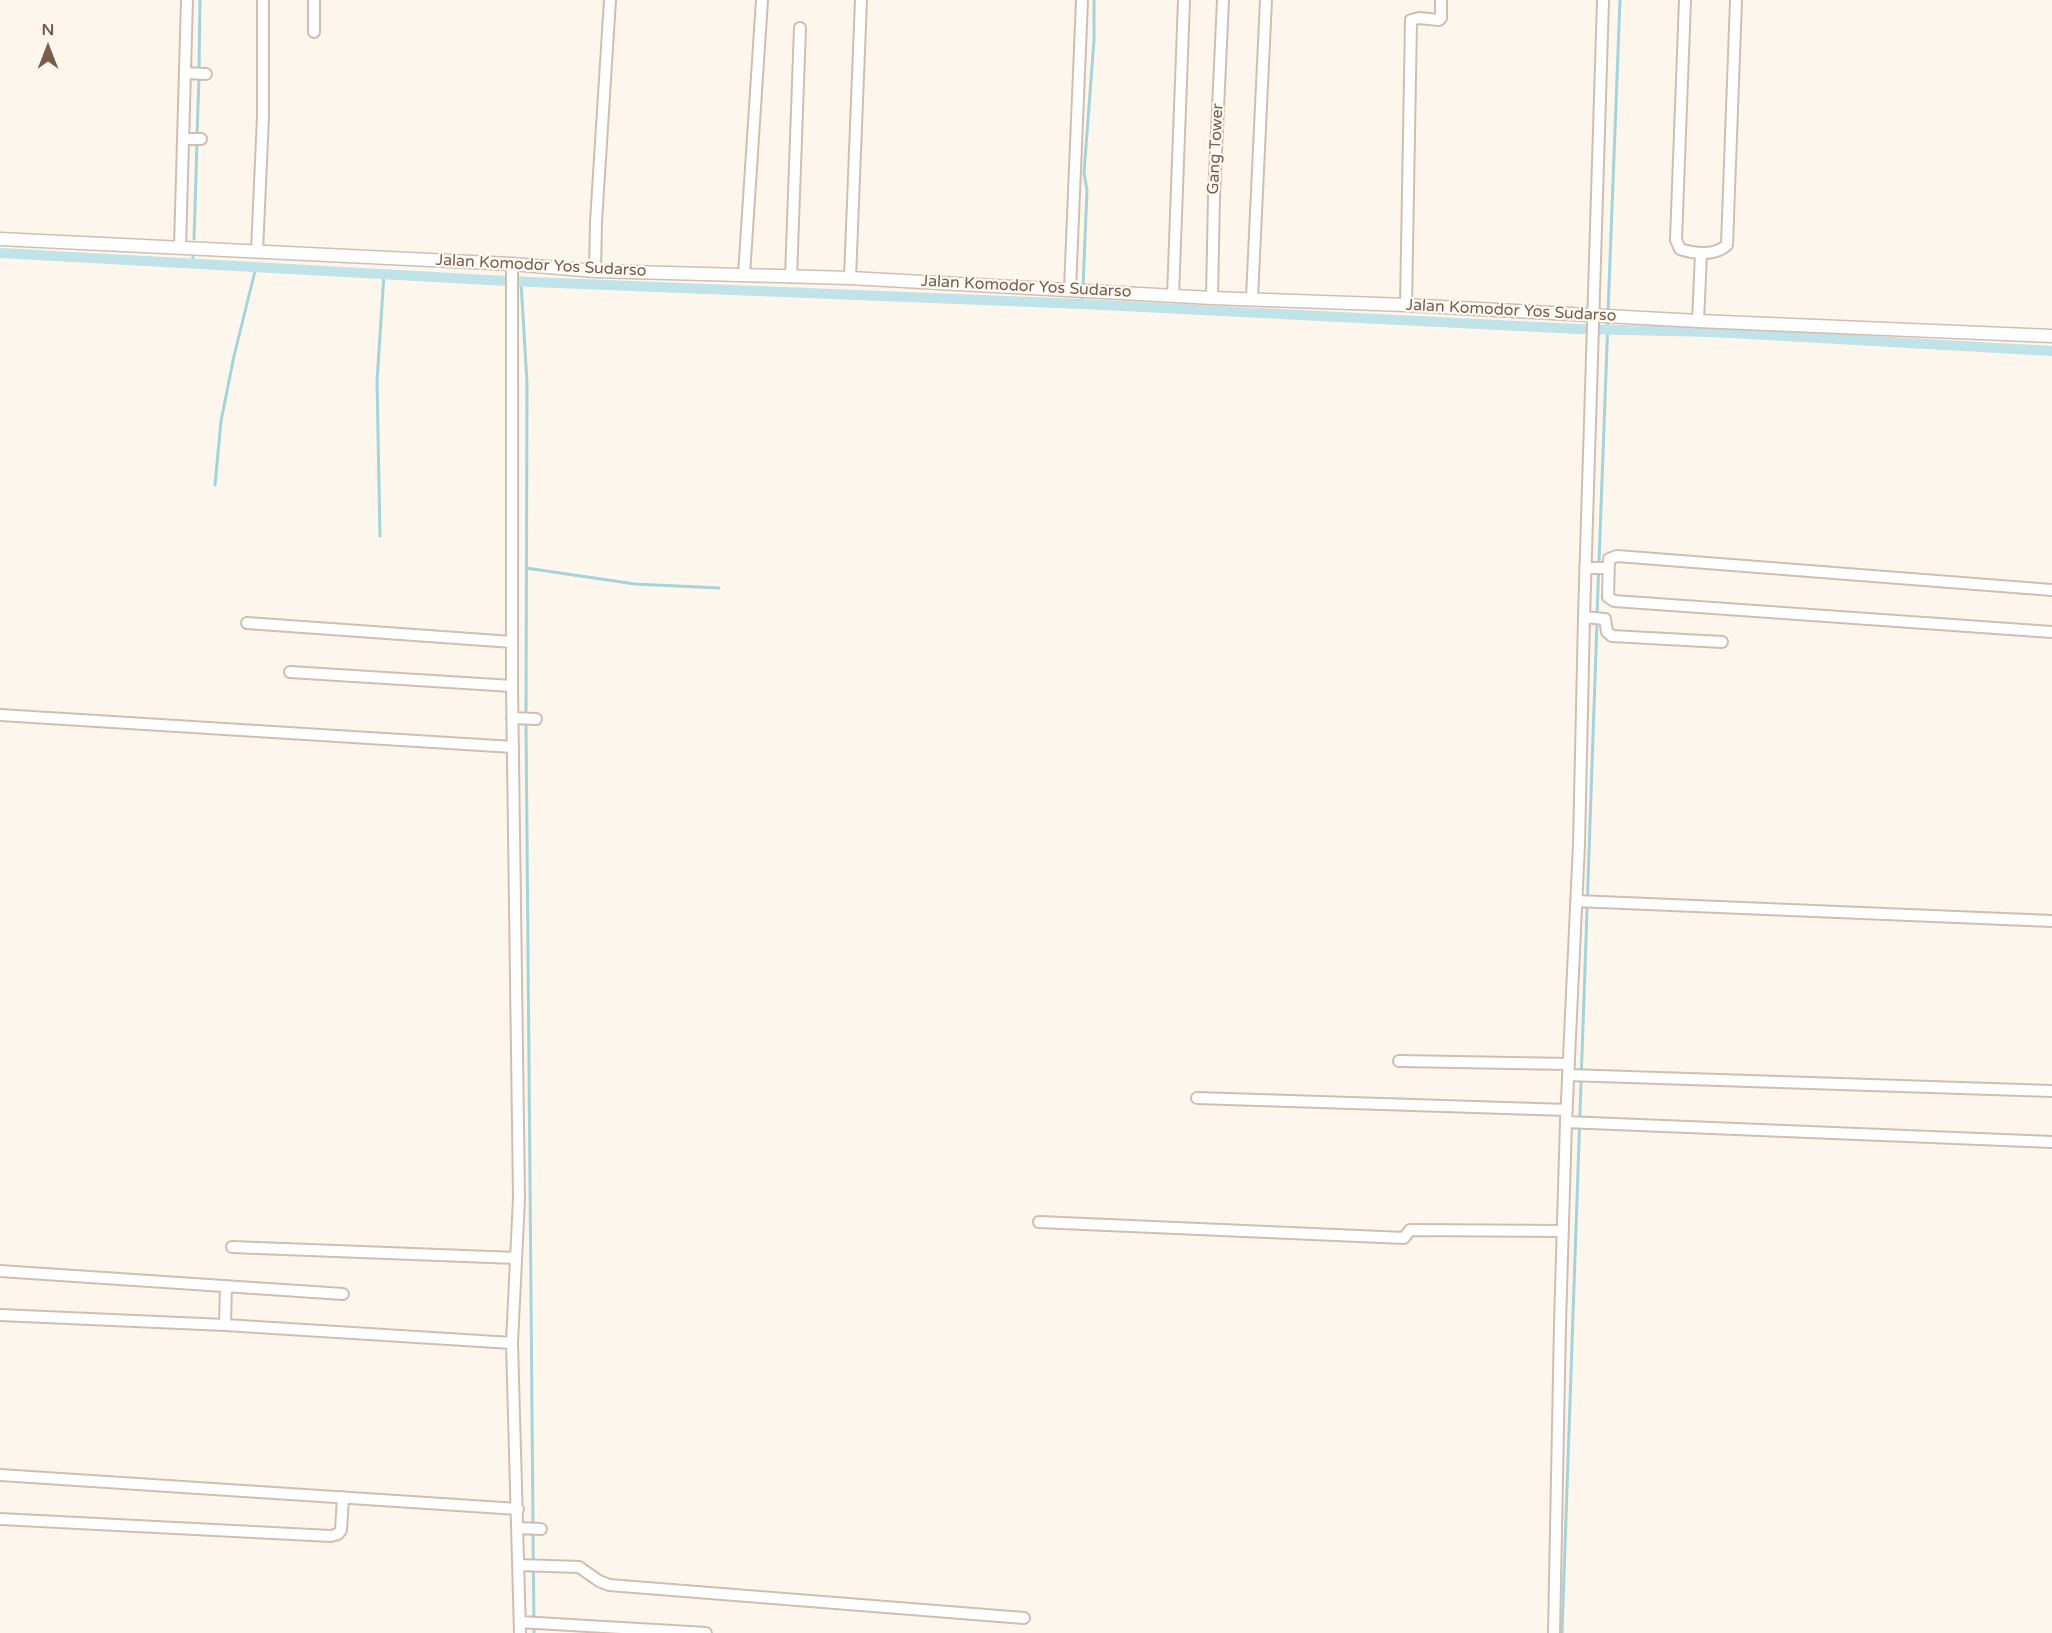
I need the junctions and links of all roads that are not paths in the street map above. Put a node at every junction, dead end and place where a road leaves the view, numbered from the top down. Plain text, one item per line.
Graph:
1 (187, 0) edge
2 (263, 0) edge
3 (314, 0) edge
4 (610, 0) edge
5 (762, 0) edge
6 (861, 0) edge
7 (1082, 0) edge
8 (1184, 0) edge
9 (1223, 0) edge
10 (1266, 0) edge
11 (1441, 0) edge
12 (1603, 0) edge
13 (1685, 0) edge
14 (1736, 0) edge
15 (800, 27) dead end
16 (314, 32) dead end
17 (189, 73) junction
18 (206, 74) dead end
19 (0, 239) edge
20 (180, 247) junction
21 (257, 251) junction
22 (1701, 254) junction
23 (512, 267) junction
24 (595, 271) junction
25 (744, 275) junction
26 (791, 277) junction
27 (850, 278) junction
28 (1078, 290) junction
29 (1173, 296) junction
30 (1212, 298) junction
31 (1252, 298) junction
32 (1406, 305) junction
33 (1595, 318) junction
34 (1698, 321) junction
35 (2052, 336) edge
36 (1588, 568) junction
37 (1606, 568) junction
38 (2052, 590) edge
39 (1585, 617) junction
40 (247, 623) dead end
41 (2052, 632) edge
42 (512, 642) junction
43 (1722, 642) dead end
44 (290, 672) dead end
45 (512, 686) junction
46 (0, 715) edge
47 (516, 719) junction
48 (535, 719) dead end
49 (513, 747) junction
50 (1579, 901) junction
51 (2052, 921) edge
52 (1399, 1061) dead end
53 (1571, 1072) junction
54 (2052, 1091) edge
55 (1197, 1098) dead end
56 (1567, 1110) junction
57 (1568, 1122) junction
58 (2052, 1142) edge
59 (1039, 1222) dead end
60 (1563, 1231) junction
61 (232, 1246) dead end
62 (516, 1258) junction
63 (0, 1271) edge
64 (226, 1286) junction
65 (343, 1294) dead end
66 (0, 1315) edge
67 (225, 1325) junction
68 (512, 1343) junction
69 (0, 1475) edge
70 (343, 1497) junction
71 (518, 1509) junction
72 (0, 1519) edge
73 (522, 1528) junction
74 (540, 1529) dead end
75 (523, 1565) junction
76 (1024, 1618) dead end
77 (522, 1626) edge
78 (706, 1633) edge
79 (1554, 1633) edge

1 - 17 street
2 - 21 street
3 - 16 street
4 - 24 street
5 - 25 street
6 - 27 street
7 - 28 street
8 - 29 street
9 - 30 street, Gang Tower
10 - 31 street
11 - 32 street
12 - 33 street
13 - 22 street
14 - 22 street
15 - 26 street
17 - 18 street
17 - 20 street
19 - 20 street, Jalan Komodor Yos Sudarso
20 - 21 street, Jalan Komodor Yos Sudarso
21 - 23 street, Jalan Komodor Yos Sudarso
22 - 34 street
23 - 24 street, Jalan Komodor Yos Sudarso
23 - 42 street
24 - 25 street, Jalan Komodor Yos Sudarso
25 - 26 street, Jalan Komodor Yos Sudarso
26 - 27 street, Jalan Komodor Yos Sudarso
27 - 28 street, Jalan Komodor Yos Sudarso
28 - 29 street, Jalan Komodor Yos Sudarso
29 - 30 street, Jalan Komodor Yos Sudarso
30 - 31 street, Jalan Komodor Yos Sudarso
31 - 32 street, Jalan Komodor Yos Sudarso
32 - 33 street, Jalan Komodor Yos Sudarso
33 - 34 street, Jalan Komodor Yos Sudarso
33 - 36 street
34 - 35 street, Jalan Komodor Yos Sudarso
36 - 37 street
36 - 39 street
37 - 38 street
37 - 41 street
39 - 43 street
39 - 50 street
40 - 42 street
42 - 45 street
44 - 45 street
45 - 47 street
46 - 49 street
47 - 48 street
47 - 49 street
49 - 62 street
50 - 51 street
50 - 53 street
52 - 53 street
53 - 54 street
53 - 56 street
55 - 56 street
56 - 57 street
57 - 58 street
57 - 60 street
59 - 60 street
60 - 79 street
61 - 62 street
62 - 68 street
63 - 64 street
64 - 65 street
64 - 67 street
66 - 67 street
67 - 68 street
68 - 71 street
69 - 70 street
70 - 71 street
70 - 72 street
71 - 73 street
73 - 74 street
73 - 75 street
75 - 76 street
75 - 77 street
77 - 78 street

